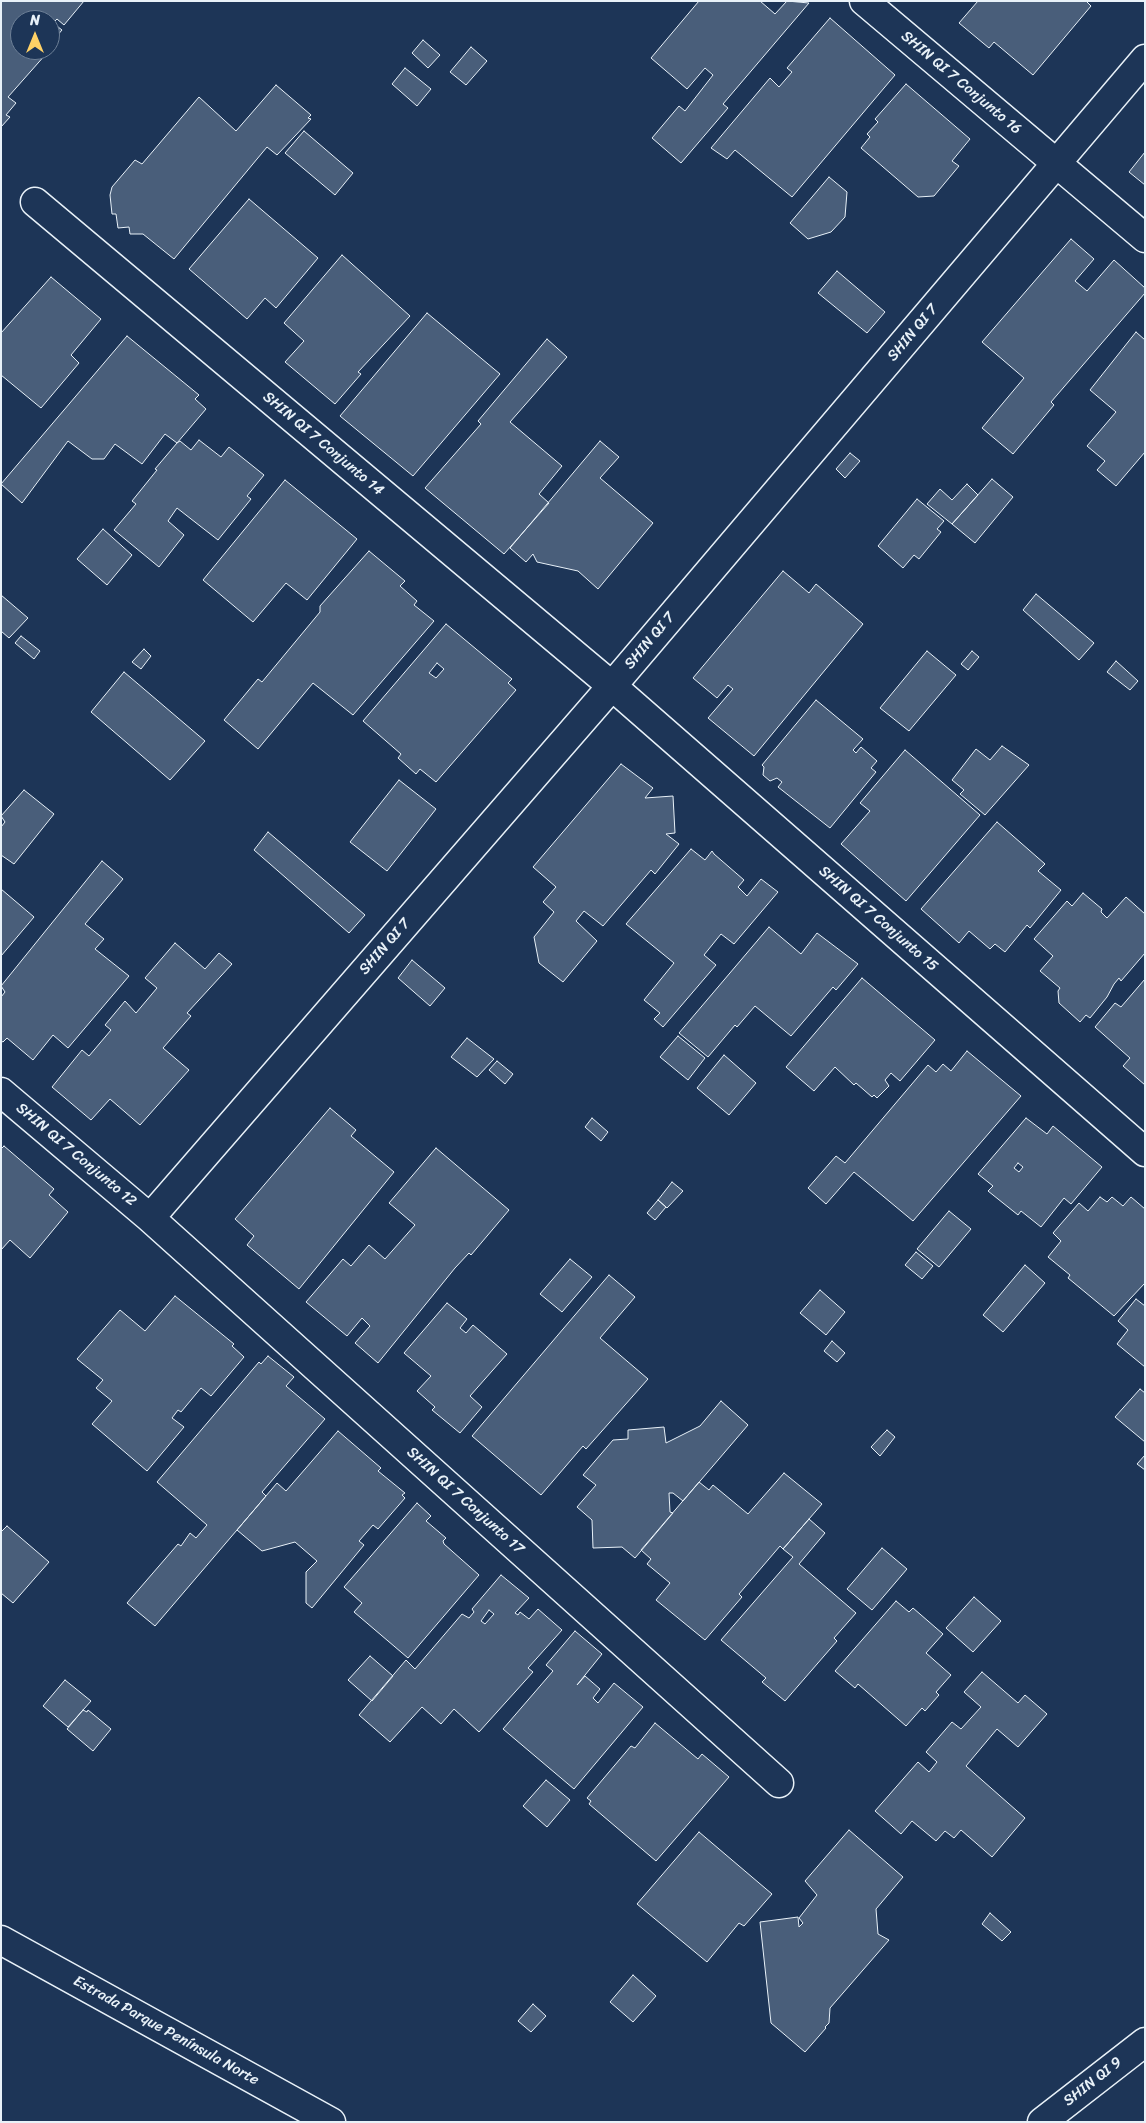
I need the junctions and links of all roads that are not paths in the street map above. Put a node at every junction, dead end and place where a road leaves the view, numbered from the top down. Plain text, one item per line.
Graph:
1 (864, 1) edge
2 (1145, 59) edge
3 (1057, 164) junction
4 (35, 202) dead end
5 (1145, 238) edge
6 (612, 686) junction
7 (1, 1092) edge
8 (1145, 1152) edge
9 (150, 1218) junction
10 (779, 1783) dead end
11 (1, 1940) edge
12 (1145, 2042) edge
13 (331, 2122) edge
14 (1042, 2122) edge

1 - 3 street, SHIN QI 7 Conjunto 16
2 - 3 street, SHIN QI 7
3 - 5 street, SHIN QI 7 Conjunto 16
3 - 6 street, SHIN QI 7
4 - 6 street, SHIN QI 7 Conjunto 14
6 - 8 street, SHIN QI 7 Conjunto 15
6 - 9 street, SHIN QI 7
7 - 9 street, SHIN QI 7 Conjunto 12
9 - 10 street, SHIN QI 7 Conjunto 17
11 - 13 street, Estrada Parque Península Norte
12 - 14 street, SHIN QI 9

